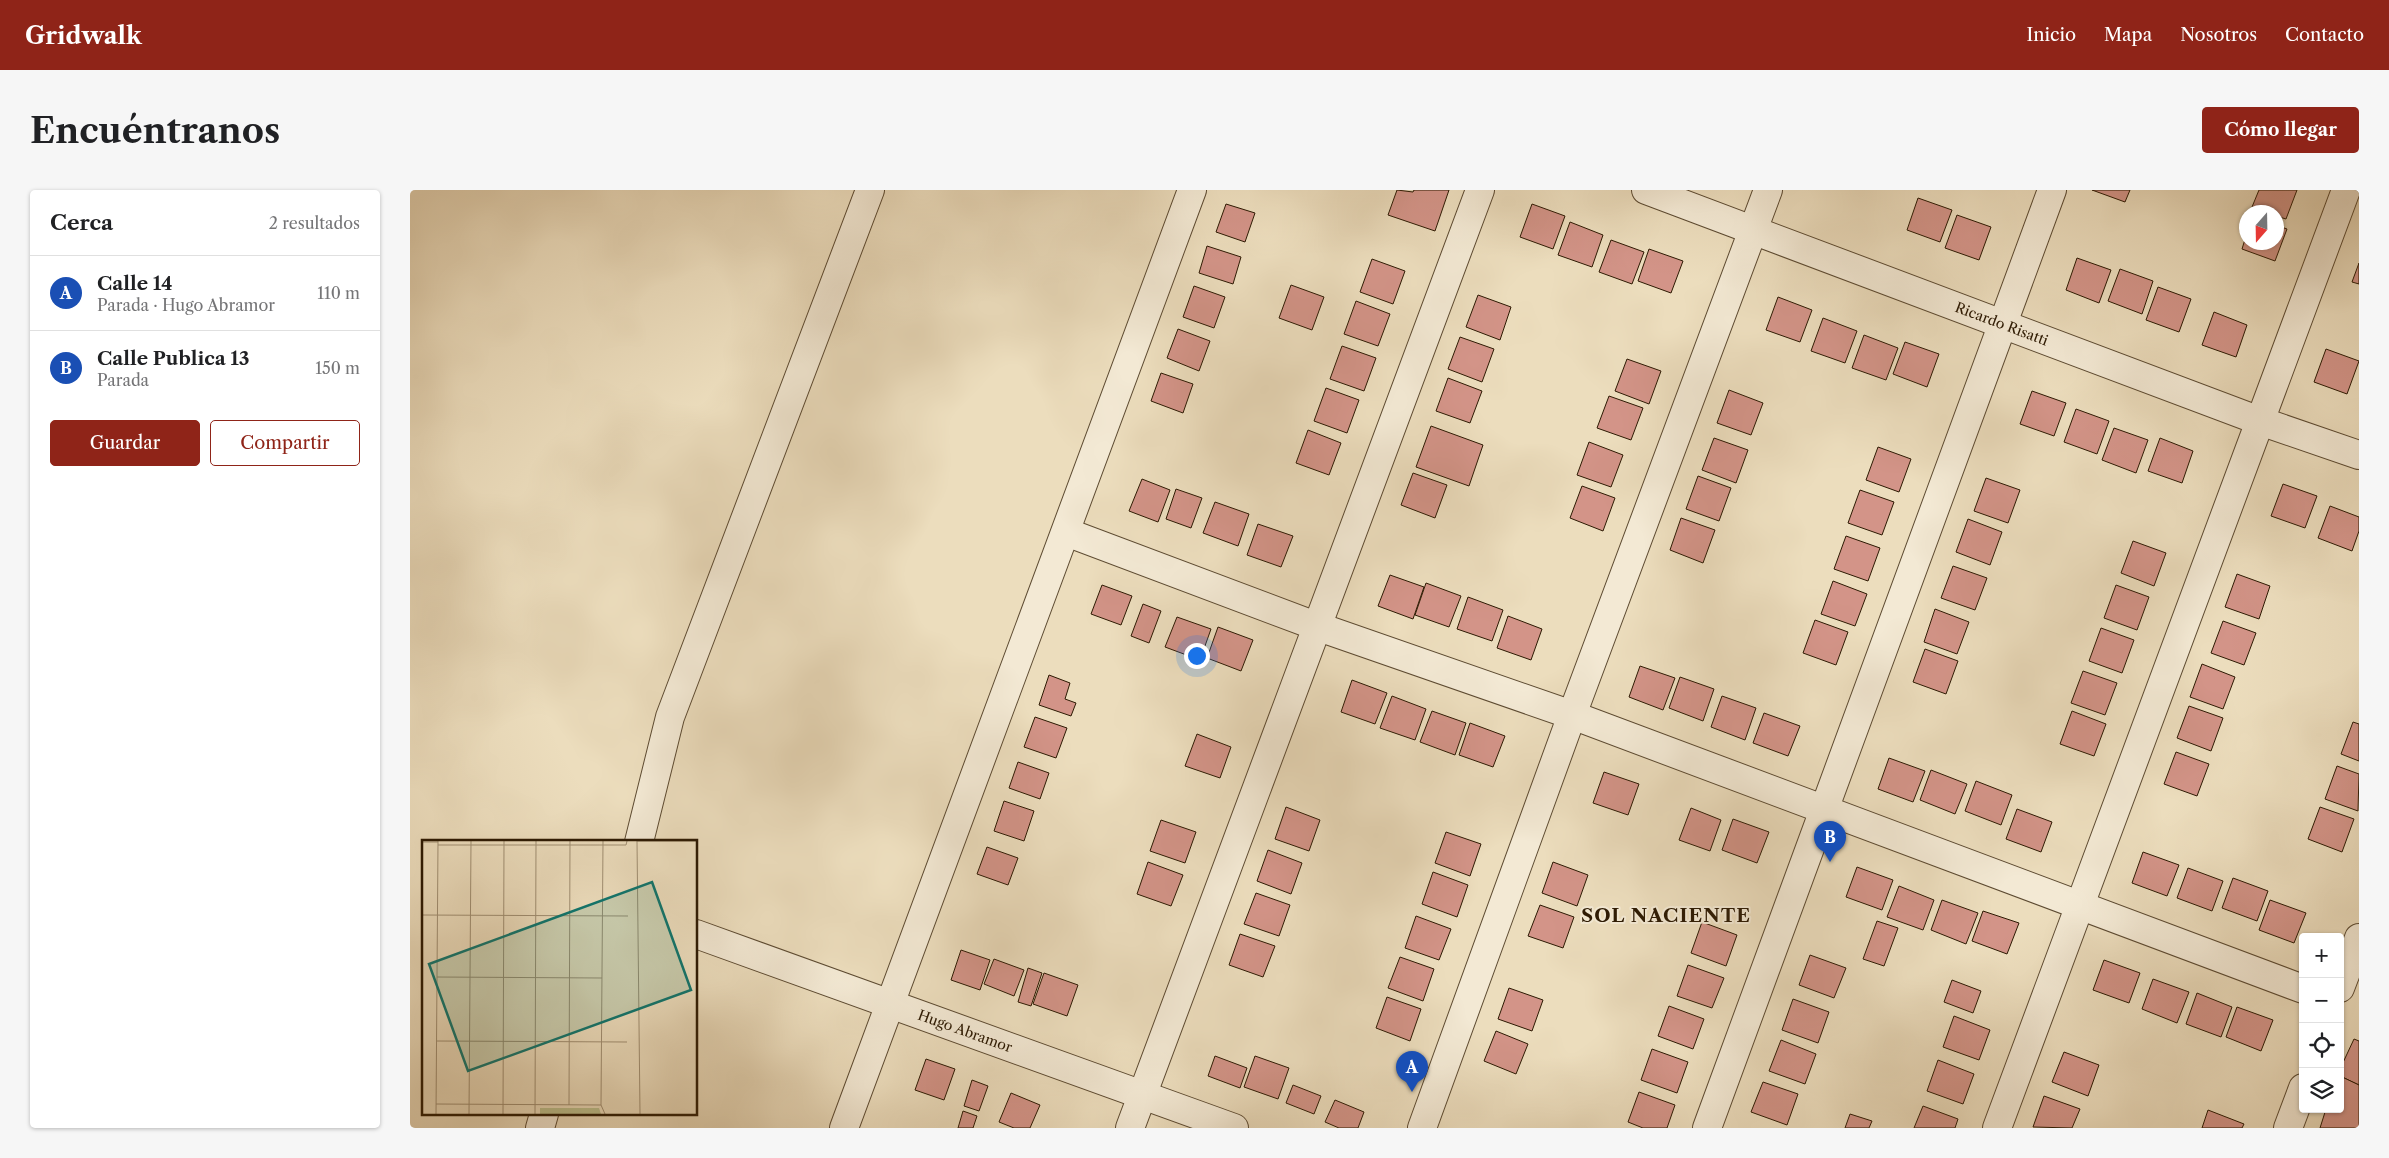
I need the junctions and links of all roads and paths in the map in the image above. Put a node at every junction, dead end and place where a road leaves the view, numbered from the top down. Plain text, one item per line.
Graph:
1 (870, 190) edge
2 (1192, 190) edge
3 (1480, 190) edge
4 (1646, 190) edge
5 (1768, 190) edge
6 (2052, 190) edge
7 (2346, 190) edge
8 (1754, 229) junction
9 (2003, 324) junction
10 (2260, 421) junction
11 (2359, 455) edge
12 (1066, 532) junction
13 (1316, 626) junction
14 (1572, 715) junction
15 (1825, 809) junction
16 (639, 840) edge
17 (2079, 907) junction
18 (698, 935) edge
19 (2359, 938) edge
20 (2344, 978) edge
21 (2299, 988) edge
22 (890, 1003) junction
23 (1142, 1094) junction
24 (2299, 1099) edge
25 (844, 1128) edge
26 (1130, 1128) edge
27 (1234, 1128) edge
28 (1422, 1128) edge
29 (1708, 1128) edge
30 (1997, 1128) edge
31 (2288, 1128) edge

1 - 16 street
2 - 12 street
3 - 13 street
4 - 8 street, Ricardo Risatti
5 - 8 street
6 - 9 street
7 - 10 street
8 - 9 street, Ricardo Risatti
8 - 14 street
9 - 10 street, Ricardo Risatti
9 - 15 street
10 - 11 street, Ricardo Risatti
10 - 17 street
12 - 13 street
12 - 22 street
13 - 14 street
13 - 23 street
14 - 15 street
14 - 28 street
15 - 17 street
15 - 29 street
17 - 21 street
17 - 30 street
18 - 22 street, Hugo Abramor
19 - 20 street
22 - 23 street, Hugo Abramor
22 - 25 street
23 - 26 street
23 - 27 street, Hugo Abramor
24 - 31 street

